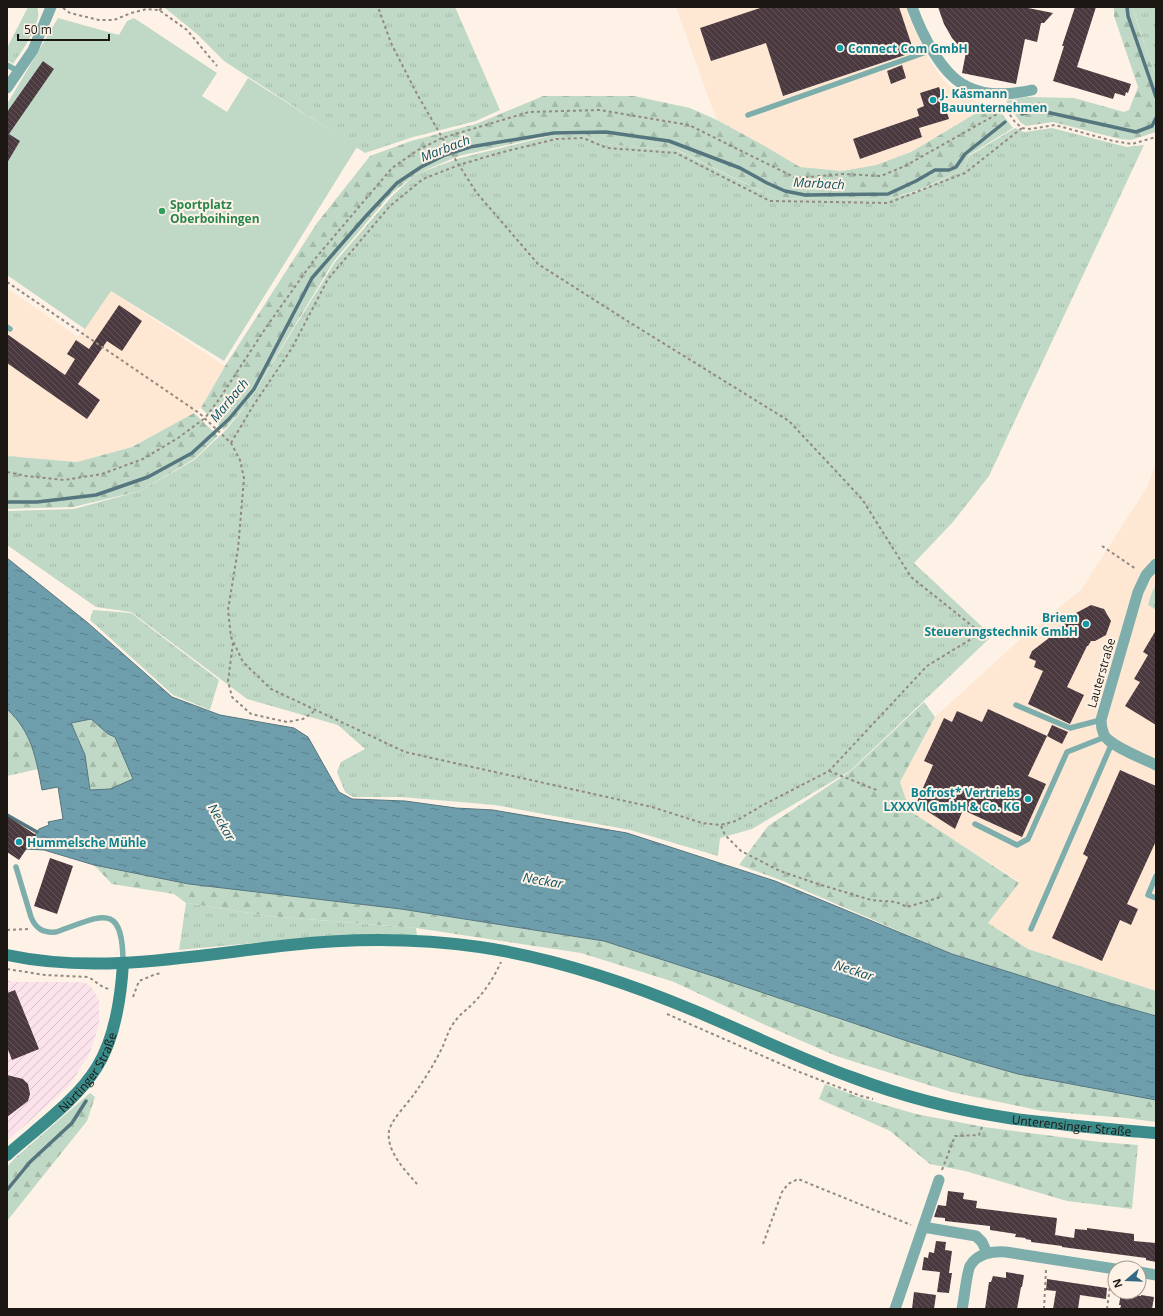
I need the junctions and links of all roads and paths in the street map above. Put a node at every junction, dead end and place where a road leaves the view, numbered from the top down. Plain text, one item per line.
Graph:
1 (51, 7) edge
2 (62, 7) edge
3 (165, 7) edge
4 (378, 7) edge
5 (912, 7) edge
6 (159, 10) junction
7 (932, 50) junction
8 (7, 65) edge
9 (217, 66) dead end
10 (18, 71) junction
11 (7, 88) edge
12 (1032, 90) dead end
13 (996, 94) junction
14 (1006, 109) junction
15 (748, 115) dead end
16 (1022, 128) junction
17 (1156, 137) edge
18 (442, 138) junction
19 (459, 165) junction
20 (7, 282) edge
21 (205, 418) junction
22 (231, 443) junction
23 (7, 472) edge
24 (1102, 546) dead end
25 (1156, 564) edge
26 (1146, 575) junction
27 (233, 642) junction
28 (1016, 705) dead end
29 (316, 710) junction
30 (1101, 720) junction
31 (1109, 740) junction
32 (1156, 765) edge
33 (829, 771) junction
34 (879, 790) dead end
35 (975, 824) dead end
36 (720, 825) junction
37 (16, 867) dead end
38 (1156, 876) edge
39 (941, 897) dead end
40 (1156, 898) edge
41 (38, 929) junction
42 (7, 930) edge
43 (1031, 930) dead end
44 (505, 951) junction
45 (7, 955) edge
46 (123, 963) junction
47 (500, 963) junction
48 (504, 964) dead end
49 (7, 969) edge
50 (162, 973) dead end
51 (103, 988) dead end
52 (135, 990) dead end
53 (661, 1011) dead end
54 (875, 1099) dead end
55 (987, 1122) junction
56 (1156, 1133) edge
57 (7, 1155) edge
58 (939, 1180) joint
59 (417, 1184) dead end
60 (923, 1227) junction
61 (763, 1244) dead end
62 (987, 1254) junction
63 (1046, 1258) junction
64 (1107, 1267) edge
65 (895, 1309) edge
66 (962, 1309) edge
67 (1044, 1309) edge

1 - 10 street
2 - 6 path
3 - 6 path
4 - 18 path
5 - 7 street
6 - 9 path
7 - 13 street
7 - 15 lane
8 - 10 lane
10 - 11 street
12 - 13 street
13 - 14 path
14 - 16 path
14 - 18 path
16 - 17 path
16 - 19 path
18 - 19 path
18 - 21 path
19 - 22 path
19 - 33 path
20 - 21 path
21 - 22 path
21 - 23 path
22 - 27 path
24 - 26 path
25 - 26 street, Lauterstraße
26 - 30 street, Lauterstraße
27 - 29 path
27 - 29 path
28 - 30 lane
29 - 36 path
30 - 31 street, Lauterstraße
31 - 32 street
31 - 35 lane
31 - 43 lane
33 - 34 path
33 - 36 path
36 - 39 path
37 - 41 lane
38 - 40 lane
41 - 42 path
41 - 46 lane
44 - 46 street, Unterensinger Straße
44 - 47 path
44 - 55 street, Unterensinger Straße
45 - 46 street, Unterensinger Straße
46 - 57 street, Nürtinger Straße
47 - 48 path
47 - 59 path
49 - 51 path
50 - 52 path
53 - 54 path
55 - 56 street, Unterensinger Straße
55 - 58 path
58 - 60 street
60 - 61 path
60 - 62 street
60 - 65 street
62 - 63 street
62 - 66 street
63 - 64 street
63 - 67 path

